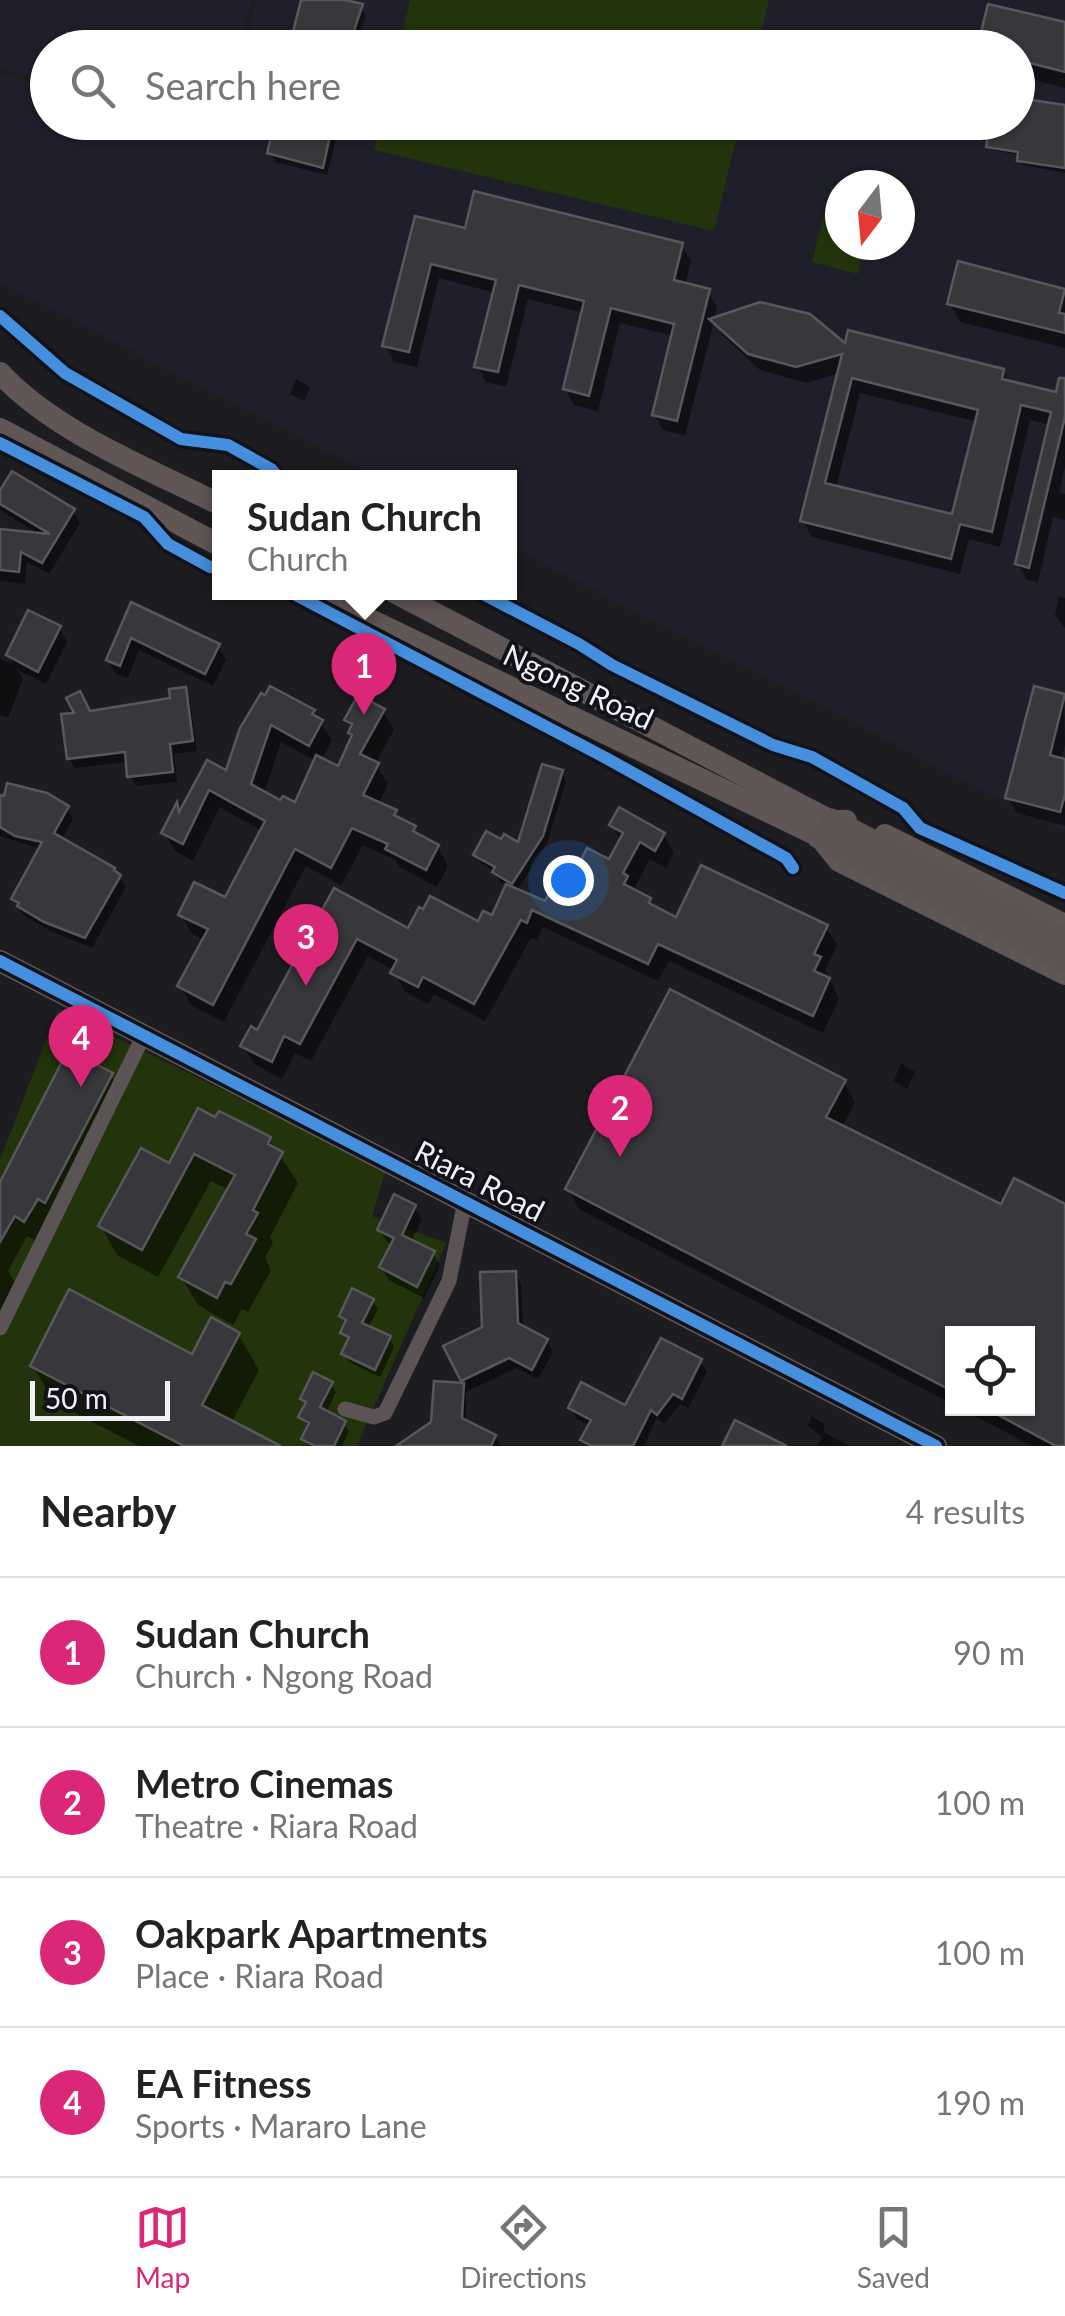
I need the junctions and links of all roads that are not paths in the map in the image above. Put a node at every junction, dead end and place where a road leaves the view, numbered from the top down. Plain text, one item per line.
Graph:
1 (0, 374) edge
2 (0, 429) edge
3 (212, 501) edge
4 (212, 541) edge
5 (329, 600) edge
6 (409, 600) edge
7 (825, 828) junction
8 (1065, 925) edge
9 (1065, 940) edge
10 (0, 960) edge
11 (1065, 960) edge
12 (1065, 974) edge
13 (144, 1034) junction
14 (466, 1201) junction
15 (0, 1328) edge
16 (345, 1408) dead end
17 (936, 1446) edge

1 - 3 main road
2 - 4 main road
5 - 7 main road, Ngong Road
6 - 7 main road, Ngong Road
7 - 8 main road, Ngong Road
7 - 9 main road, Ngong Road
7 - 11 main road, Ngong Road
7 - 12 main road, Ngong Road
10 - 13 main road, Riara Road
13 - 14 main road, Riara Road
13 - 15 street
14 - 16 street
14 - 17 main road, Riara Road

